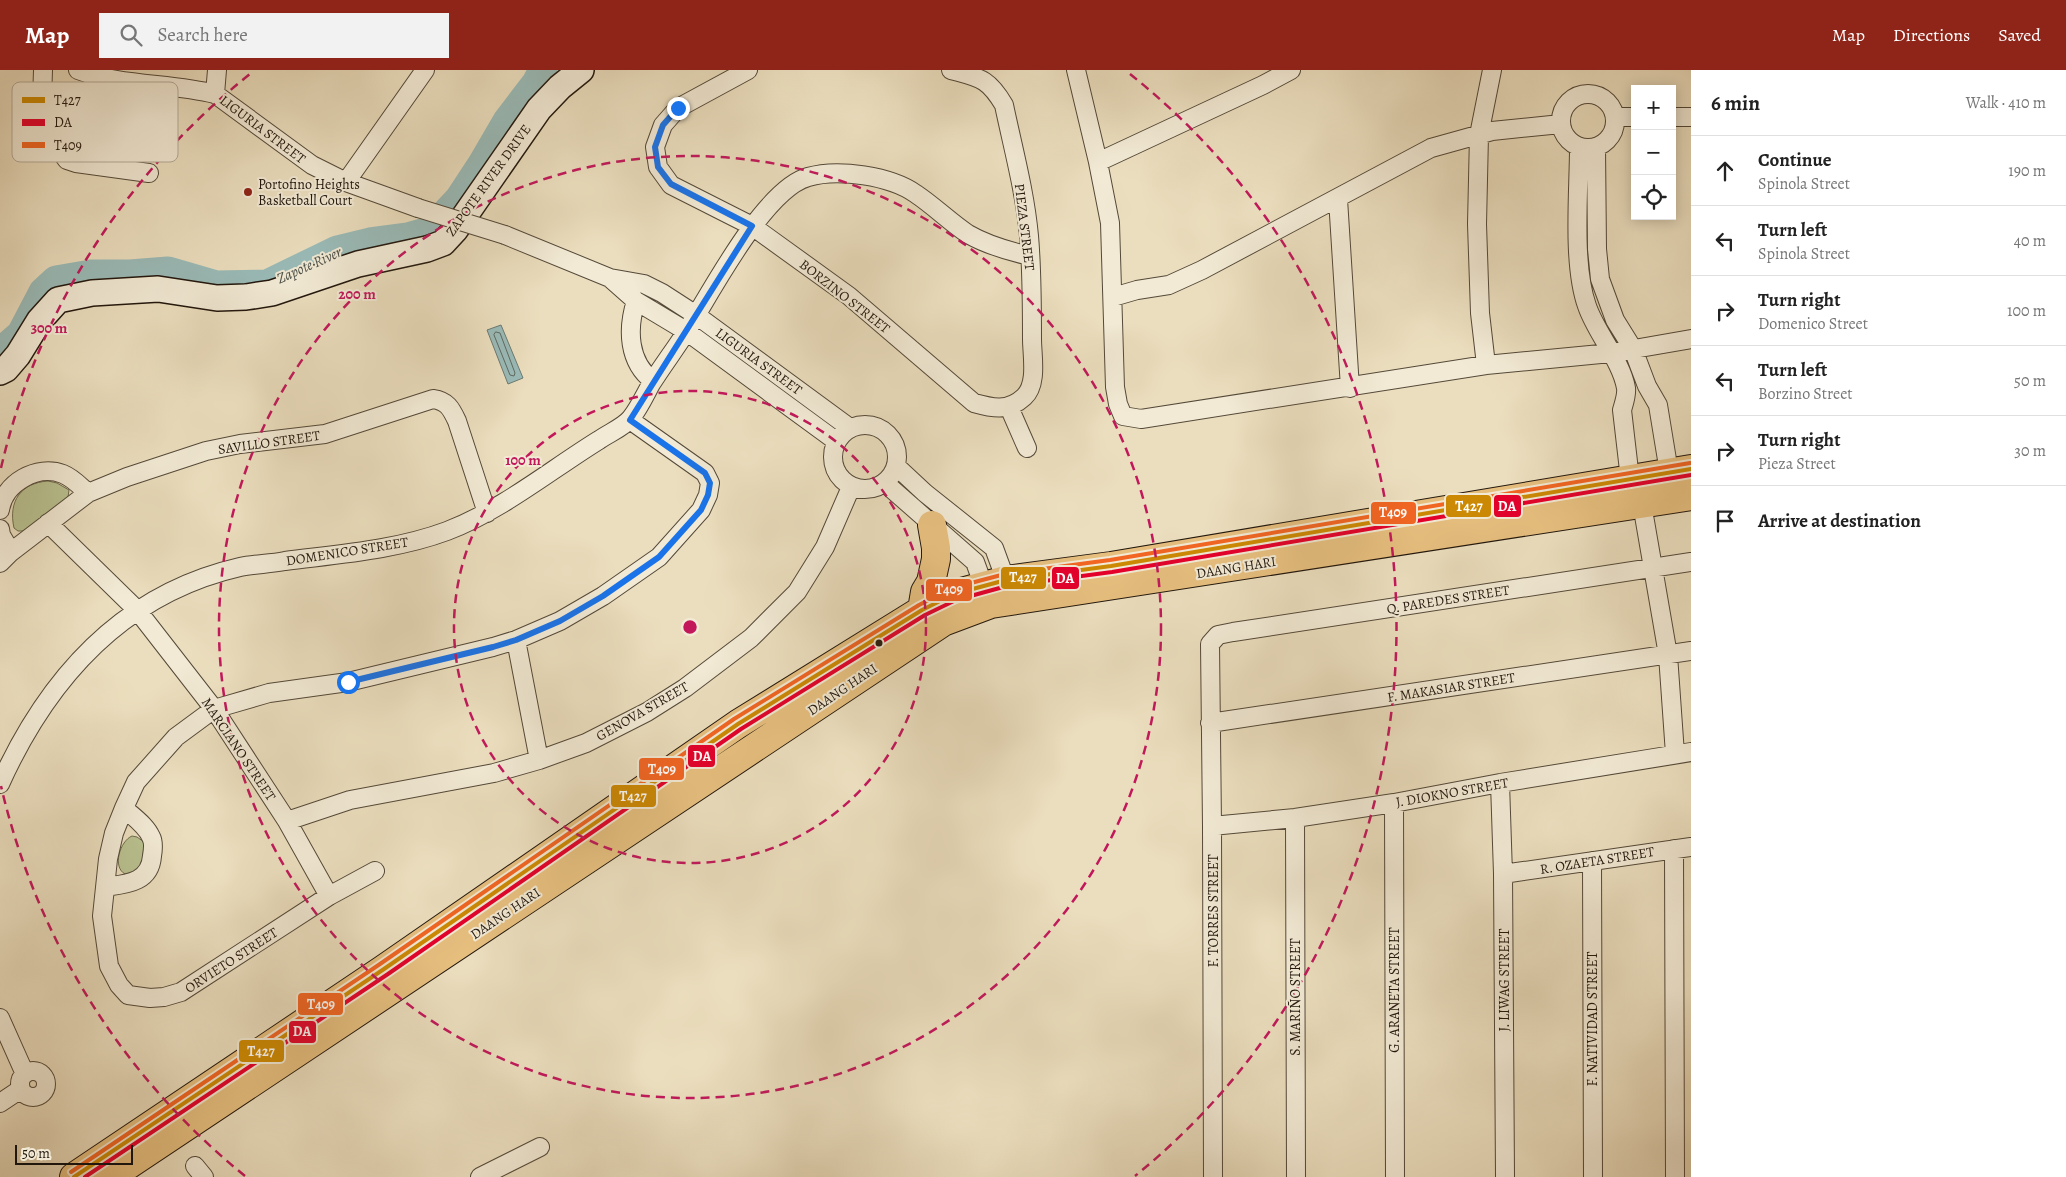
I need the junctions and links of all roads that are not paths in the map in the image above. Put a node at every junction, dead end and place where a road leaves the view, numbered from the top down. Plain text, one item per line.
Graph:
1 (78, 70) edge
2 (217, 70) edge
3 (425, 70) edge
4 (582, 70) edge
5 (748, 70) edge
6 (951, 70) edge
7 (1076, 70) edge
8 (1291, 70) edge
9 (1492, 70) edge
10 (138, 82) edge
11 (178, 87) edge
12 (215, 94) junction
13 (1616, 117) junction
14 (1631, 117) edge
15 (1676, 117) edge
16 (1691, 117) edge
17 (1561, 124) junction
18 (1479, 135) junction
19 (1588, 147) junction
20 (72, 162) edge
21 (1098, 162) junction
22 (149, 173) dead end
23 (346, 182) junction
24 (1338, 199) junction
25 (752, 226) junction
26 (1030, 256) junction
27 (610, 278) junction
28 (1113, 297) junction
29 (636, 301) junction
30 (696, 315) junction
31 (686, 331) junction
32 (1691, 339) edge
33 (1633, 349) junction
34 (1611, 352) junction
35 (1486, 365) junction
36 (0, 372) edge
37 (653, 382) junction
38 (1350, 388) junction
39 (1009, 407) junction
40 (630, 420) junction
41 (850, 428) junction
42 (836, 442) junction
43 (1027, 448) dead end
44 (896, 466) junction
45 (1680, 471) edge
46 (1630, 479) junction
47 (885, 483) junction
48 (851, 487) junction
49 (88, 493) junction
50 (1691, 496) edge
51 (1642, 504) junction
52 (0, 510) edge
53 (486, 513) junction
54 (48, 522) junction
55 (932, 524) junction
56 (0, 529) edge
57 (6, 557) edge
58 (1691, 562) edge
59 (1654, 568) junction
60 (999, 593) junction
61 (137, 610) junction
62 (922, 610) junction
63 (516, 640) junction
64 (1210, 644) joint
65 (1691, 651) edge
66 (1668, 655) junction
67 (214, 709) junction
68 (1210, 723) junction
69 (1683, 753) edge
70 (539, 760) junction
71 (1500, 783) junction
72 (0, 784) edge
73 (1394, 803) junction
74 (124, 808) junction
75 (1295, 818) junction
76 (287, 821) junction
77 (1212, 826) junction
78 (1683, 848) edge
79 (1592, 861) junction
80 (376, 871) dead end
81 (1503, 874) junction
82 (105, 887) junction
83 (328, 896) junction
84 (390, 978) junction
85 (0, 1018) edge
86 (0, 1103) edge
87 (540, 1147) dead end
88 (74, 1177) edge
89 (110, 1177) edge
90 (480, 1177) edge
91 (1213, 1177) edge
92 (1296, 1177) edge
93 (1395, 1177) edge
94 (1505, 1177) edge
95 (1593, 1177) edge
96 (1675, 1177) edge

1 - 10 street, LIGURIA STREET
2 - 12 street
3 - 23 street
4 - 36 street, ZAPOTE RIVER DRIVE
5 - 25 street, BORZINO STREET
6 - 26 street, PIEZA STREET
7 - 21 street
8 - 21 street
9 - 18 street
11 - 12 street, LIGURIA STREET
12 - 23 street, LIGURIA STREET
13 - 14 street
13 - 17 street
13 - 19 street
15 - 16 street
17 - 18 street
17 - 19 street
18 - 24 street
18 - 35 street
19 - 33 street
19 - 34 street
20 - 22 street
21 - 28 street
23 - 27 street, LIGURIA STREET, bridge
24 - 28 street
24 - 38 street
25 - 26 street, DOMENICO STREET
25 - 30 street, DOMENICO STREET
25 - 39 street, BORZINO STREET
26 - 39 street, PIEZA STREET
27 - 29 street, LIGURIA STREET
27 - 30 street, LIGURIA STREET
28 - 38 street
29 - 31 street, LIGURIA STREET
29 - 37 street
30 - 31 street, DOMENICO STREET
30 - 41 street, LIGURIA STREET
31 - 37 street, DOMENICO STREET
31 - 42 street, LIGURIA STREET
32 - 33 street
33 - 34 street
33 - 45 street
34 - 35 street
34 - 46 street
35 - 38 street
37 - 40 street, DOMENICO STREET
39 - 43 street
40 - 53 street, DOMENICO STREET
40 - 63 street
41 - 42 street
41 - 44 street
42 - 48 street
44 - 47 street
44 - 60 street
45 - 46 main road, DAANG HARI
46 - 60 main road, DAANG HARI
47 - 48 street
47 - 55 street
48 - 70 street, GENOVA STREET
49 - 52 street
49 - 53 street, SAVILLO STREET
49 - 54 street, SAVILLO STREET
50 - 51 main road, DAANG HARI
51 - 59 street
51 - 60 main road, DAANG HARI
53 - 61 street, DOMENICO STREET
54 - 57 street, SAVILLO STREET
54 - 61 street, MARCIANO STREET
55 - 60 street
55 - 62 main road
56 - 57 street
58 - 59 street, Q. PAREDES STREET
59 - 64 street, Q. PAREDES STREET
59 - 66 street
60 - 62 main road, DAANG HARI
60 - 84 main road, DAANG HARI
61 - 67 street, MARCIANO STREET
61 - 72 street, DOMENICO STREET
62 - 84 main road, DAANG HARI
63 - 67 street
63 - 70 street
64 - 68 street, F. TORRES STREET
65 - 66 street, F. MAKASIAR STREET
66 - 68 street, F. MAKASIAR STREET
66 - 69 street
67 - 74 street, ORVIETO STREET
67 - 76 street, MARCIANO STREET
68 - 77 street, F. TORRES STREET
69 - 71 street, J. DIOKNO STREET
70 - 76 street, GENOVA STREET
71 - 73 street, J. DIOKNO STREET
71 - 81 street, J. LIWAG STREET
73 - 75 street, J. DIOKNO STREET
73 - 93 street, G. ARANETA STREET
74 - 82 street, ORVIETO STREET
74 - 82 street
75 - 77 street, J. DIOKNO STREET
75 - 92 street, S. MARIÑO STREET
76 - 83 street, MARCIANO STREET
77 - 91 street, F. TORRES STREET
78 - 79 street, R. OZAETA STREET
78 - 96 street
79 - 81 street, R. OZAETA STREET
79 - 95 street, F. NATIVIDAD STREET
80 - 83 street, ORVIETO STREET
81 - 94 street, J. LIWAG STREET
82 - 83 street, ORVIETO STREET
84 - 88 main road, DAANG HARI
84 - 89 main road, DAANG HARI
85 - 86 street
87 - 90 street

